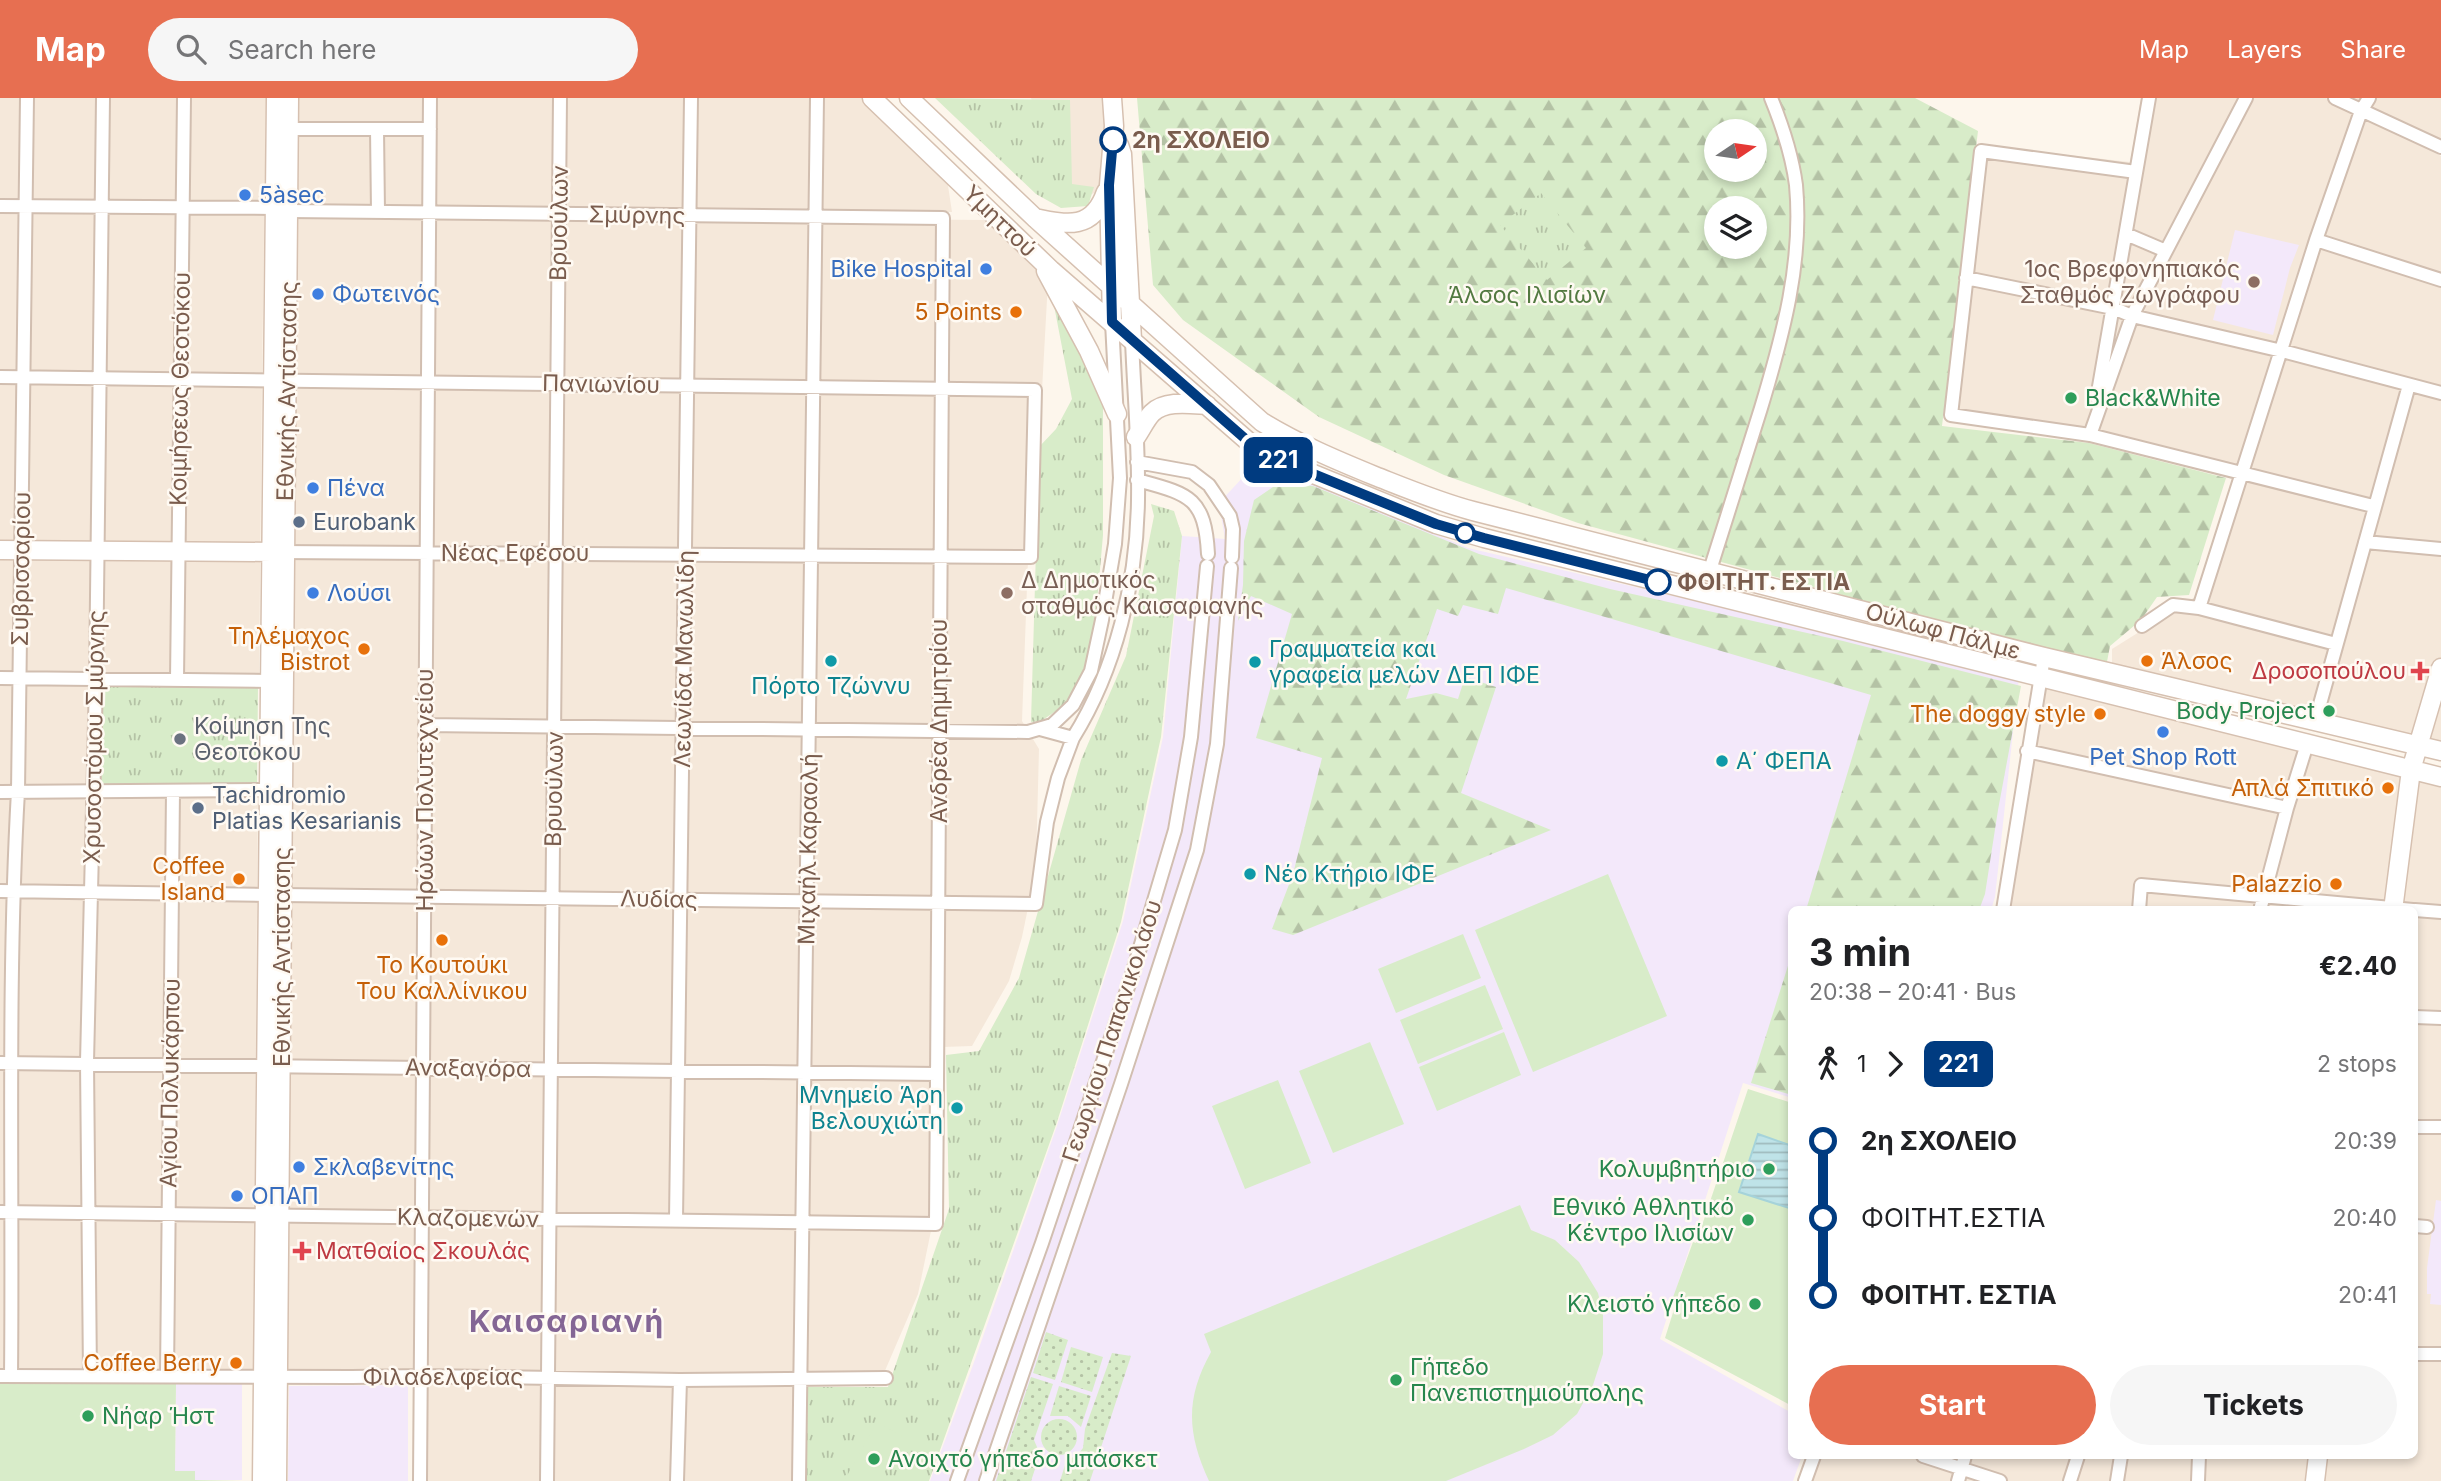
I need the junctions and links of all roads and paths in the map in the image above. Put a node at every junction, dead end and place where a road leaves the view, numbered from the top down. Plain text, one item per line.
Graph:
1 (27, 98) edge
2 (103, 98) edge
3 (184, 98) edge
4 (276, 98) edge
5 (289, 98) edge
6 (430, 98) edge
7 (561, 98) edge
8 (691, 98) edge
9 (817, 98) edge
10 (872, 98) edge
11 (909, 98) edge
12 (1112, 98) edge
13 (1771, 98) edge
14 (2149, 98) edge
15 (2246, 98) edge
16 (2335, 98) edge
17 (2369, 98) edge
18 (2361, 111) junction
19 (1114, 126) junction
20 (289, 129) junction
21 (377, 129) junction
22 (430, 129) junction
23 (2441, 148) edge
24 (2136, 172) junction
25 (1109, 185) junction
26 (0, 206) edge
27 (25, 207) junction
28 (102, 207) junction
29 (183, 207) junction
30 (282, 210) junction
31 (378, 212) junction
32 (429, 213) junction
33 (559, 214) junction
34 (689, 216) junction
35 (817, 217) junction
36 (1035, 218) junction
37 (943, 219) joint
38 (2126, 234) junction
39 (2316, 240) junction
40 (2166, 251) junction
41 (1039, 258) junction
42 (1966, 278) junction
43 (2441, 279) edge
44 (1111, 284) junction
45 (1132, 305) junction
46 (2113, 309) junction
47 (2132, 316) junction
48 (1112, 322) junction
49 (1132, 340) junction
50 (2282, 351) junction
51 (0, 377) edge
52 (23, 377) junction
53 (99, 378) junction
54 (181, 379) junction
55 (281, 381) junction
56 (428, 382) junction
57 (558, 384) junction
58 (2409, 385) junction
59 (687, 386) junction
60 (814, 387) junction
61 (942, 388) junction
62 (2441, 393) edge
63 (1207, 405) junction
64 (1117, 414) junction
65 (2090, 435) junction
66 (1136, 437) junction
67 (1137, 462) junction
68 (2243, 474) junction
69 (1137, 480) junction
70 (2373, 506) junction
71 (2365, 542) junction
72 (2441, 549) edge
73 (0, 550) edge
74 (21, 550) junction
75 (97, 550) junction
76 (178, 552) junction
77 (279, 552) junction
78 (427, 553) junction
79 (556, 554) junction
80 (685, 555) junction
81 (812, 555) junction
82 (941, 556) junction
83 (1031, 557) joint
84 (1710, 570) junction
85 (2199, 608) junction
86 (2142, 625) dead end
87 (2336, 644) junction
88 (2044, 657) junction
89 (2441, 668) edge
90 (0, 678) edge
91 (19, 678) junction
92 (2041, 678) junction
93 (96, 679) junction
94 (177, 680) junction
95 (271, 681) junction
96 (2315, 722) junction
97 (425, 725) junction
98 (554, 727) junction
99 (683, 728) junction
100 (1040, 729) junction
101 (809, 730) junction
102 (939, 731) junction
103 (1073, 738) junction
104 (2307, 744) junction
105 (2417, 746) junction
106 (2027, 751) junction
107 (2441, 751) edge
108 (2411, 770) junction
109 (2441, 777) edge
110 (270, 790) junction
111 (93, 791) junction
112 (173, 791) junction
113 (0, 792) edge
114 (18, 792) junction
115 (2287, 808) junction
116 (6, 891) edge
117 (90, 892) junction
118 (172, 893) junction
119 (275, 895) junction
120 (424, 896) junction
121 (2263, 897) junction
122 (552, 898) junction
123 (681, 899) junction
124 (807, 901) junction
125 (938, 902) junction
126 (2004, 906) edge
127 (2139, 906) edge
128 (2261, 906) edge
129 (2361, 906) edge
130 (2394, 906) edge
131 (2418, 910) edge
132 (2441, 912) edge
133 (2418, 1017) edge
134 (2441, 1018) edge
135 (88, 1062) junction
136 (5, 1063) edge
137 (170, 1064) junction
138 (274, 1065) junction
139 (423, 1067) junction
140 (551, 1069) junction
141 (678, 1070) junction
142 (805, 1072) junction
143 (937, 1074) junction
144 (2418, 1127) edge
145 (2441, 1127) edge
146 (6, 1212) edge
147 (88, 1213) junction
148 (169, 1215) junction
149 (272, 1216) junction
150 (422, 1217) junction
151 (549, 1219) junction
152 (676, 1220) junction
153 (803, 1222) junction
154 (936, 1224) joint
155 (2418, 1354) edge
156 (2441, 1354) edge
157 (5, 1376) edge
158 (90, 1376) junction
159 (167, 1376) junction
160 (421, 1376) junction
161 (271, 1377) junction
162 (548, 1377) junction
163 (800, 1378) junction
164 (886, 1378) dead end
165 (680, 1380) junction
166 (1813, 1459) edge
167 (1933, 1459) edge
168 (2077, 1459) edge
169 (2120, 1459) edge
170 (2199, 1459) edge
171 (2318, 1459) edge
172 (1962, 1468) edge
173 (262, 1481) edge
174 (277, 1481) edge
175 (420, 1481) edge
176 (547, 1481) edge
177 (677, 1481) edge
178 (799, 1481) edge
179 (957, 1481) edge
180 (986, 1481) edge
181 (1805, 1481) edge
182 (2000, 1481) edge
183 (2070, 1481) edge
184 (2117, 1481) edge
185 (2198, 1481) edge
186 (2315, 1481) edge

1 - 27 street, Συβρισσαρίου
2 - 28 street, Χρυσοστόμου Σμύρνης
3 - 29 street, Κοιμήσεως Θεοτόκου
4 - 30 main road, Εθνικής Αντίστασης
5 - 20 main road, Εθνικής Αντίστασης
6 - 22 street, Ηρώων Πολυτεχνείου
7 - 33 street, Βρυούλων
8 - 34 street, Λεωνίδα Μανωλίδη
9 - 35 street, Μιχαήλ Καραολή
10 - 41 main road, Υμηττού
11 - 36 main road, Υμηττού
12 - 19 main road
13 - 84 street
14 - 24 street
15 - 40 street
16 - 18 street
17 - 18 street
18 - 23 street
18 - 39 street
19 - 25 main road
19 - 45 main road
20 - 21 street
20 - 30 main road, Εθνικής Αντίστασης
21 - 22 street
21 - 31 street
22 - 32 street, Ηρώων Πολυτεχνείου
24 - 38 street
24 - 42 street
25 - 36 main road
25 - 44 main road
26 - 27 street, Σμύρνης
27 - 28 street, Σμύρνης
27 - 52 street, Συβρισσαρίου
28 - 29 street, Σμύρνης
28 - 53 street, Χρυσοστόμου Σμύρνης
29 - 30 street, Σμύρνης
29 - 54 street, Κοιμήσεως Θεοτόκου
30 - 31 street, Σμύρνης
30 - 55 main road, Εθνικής Αντίστασης
31 - 32 street, Σμύρνης
32 - 33 street, Σμύρνης
32 - 56 street, Ηρώων Πολυτεχνείου
33 - 34 street, Σμύρνης
33 - 57 street, Βρυούλων
34 - 35 street, Σμύρνης
34 - 59 street, Λεωνίδα Μανωλίδη
35 - 37 street, Σμύρνης
35 - 60 street, Μιχαήλ Καραολή
36 - 44 main road, Υμηττού
37 - 61 street, Ανδρέα Δημητρίου
38 - 40 street
38 - 46 street
39 - 43 street
39 - 50 street
40 - 47 street
41 - 48 main road, Υμηττού
41 - 64 main road
42 - 46 street
42 - 65 street
44 - 45 main road, Υμηττού
44 - 48 main road
45 - 49 main road
45 - 84 main road, Ούλωφ Πάλμε
46 - 47 street
46 - 65 street
47 - 50 street
47 - 65 street
48 - 49 main road, Υμηττού
48 - 64 street
49 - 63 main road, Ούλωφ Πάλμε
49 - 66 street
50 - 58 street
50 - 68 street
51 - 52 street, Πανιωνίου
52 - 53 street, Πανιωνίου
52 - 74 street, Συβρισσαρίου
53 - 54 street, Πανιωνίου
53 - 75 street, Χρυσοστόμου Σμύρνης
54 - 55 street, Πανιωνίου
54 - 76 street, Κοιμήσεως Θεοτόκου
55 - 56 street, Πανιωνίου
55 - 77 main road, Εθνικής Αντίστασης
56 - 57 street, Πανιωνίου
56 - 78 street, Ηρώων Πολυτεχνείου
57 - 59 street, Πανιωνίου
57 - 79 street, Βρυούλων
58 - 62 street
58 - 70 street
59 - 60 street, Πανιωνίου
59 - 80 street, Λεωνίδα Μανωλίδη
60 - 61 street, Πανιωνίου
60 - 81 street, Μιχαήλ Καραολή
61 - 82 street, Ανδρέα Δημητρίου
61 - 83 street, Πανιωνίου
63 - 66 main road
63 - 92 main road, Ούλωφ Πάλμε
64 - 100 street
65 - 68 street
66 - 67 street
67 - 69 street
67 - 180 street, Γεωργίου Παπανικολάου
68 - 70 street
68 - 85 street
69 - 103 street
69 - 179 street, Γεωργίου Παπανικολάου
70 - 71 street
71 - 72 street
71 - 87 street
73 - 74 main road, Νέας Εφέσου
74 - 75 main road, Νέας Εφέσου
74 - 91 street, Συβρισσαρίου
75 - 76 main road, Νέας Εφέσου
75 - 93 street, Χρυσοστόμου Σμύρνης
76 - 77 main road, Νέας Εφέσου
76 - 94 street, Κοιμήσεως Θεοτόκου
77 - 78 street, Νέας Εφέσου
77 - 95 main road, Εθνικής Αντίστασης
77 - 119 main road, Εθνικής Αντίστασης
78 - 79 street, Νέας Εφέσου
78 - 97 street, Ηρώων Πολυτεχνείου
79 - 80 street, Νέας Εφέσου
79 - 98 street, Βρυούλων
80 - 81 street, Νέας Εφέσου
80 - 99 street, Λεωνίδα Μανωλίδη
81 - 82 street, Νέας Εφέσου
81 - 101 street, Μιχαήλ Καραολή
82 - 83 street, Νέας Εφέσου
82 - 102 street, Ανδρέα Δημητρίου
84 - 88 main road, Ούλωφ Πάλμε
85 - 86 street
85 - 87 street
87 - 96 street
88 - 92 street
88 - 96 main road, Ούλωφ Πάλμε
89 - 105 main road
90 - 91 street
91 - 93 street
91 - 114 street, Συβρισσαρίου
92 - 104 main road, Ούλωφ Πάλμε
92 - 106 street
93 - 94 street
93 - 111 street, Χρυσοστόμου Σμύρνης
94 - 95 street
95 - 110 main road, Εθνικής Αντίστασης
96 - 105 main road, Ούλωφ Πάλμε
97 - 98 street
97 - 120 street, Ηρώων Πολυτεχνείου
98 - 99 street
98 - 122 street, Βρυούλων
99 - 101 street
99 - 123 street, Λεωνίδα Μανωλίδη
100 - 102 street
100 - 103 street
101 - 102 street
101 - 124 street, Μιχαήλ Καραολή
102 - 125 street, Ανδρέα Δημητρίου
103 - 125 street, Λυδίας
104 - 108 main road, Ούλωφ Πάλμε
104 - 115 street
105 - 107 main road, Ούλωφ Πάλμε
105 - 108 main road
106 - 115 street
106 - 126 street
108 - 109 main road, Ούλωφ Πάλμε
108 - 130 main road
110 - 112 street
110 - 119 main road, Εθνικής Αντίστασης
111 - 112 street
111 - 114 street
111 - 117 street, Χρυσοστόμου Σμύρνης
112 - 118 street, Αγίου Πολυκάρπου
113 - 114 street
114 - 116 street, Συβρισσαρίου
115 - 121 street
116 - 117 street, Λυδίας
116 - 136 street, Συβρισσαρίου
117 - 118 street, Λυδίας
117 - 135 street, Χρυσοστόμου Σμύρνης
118 - 119 street, Λυδίας
118 - 137 street, Αγίου Πολυκάρπου
119 - 120 street, Λυδίας
119 - 138 main road, Εθνικής Αντίστασης
120 - 122 street, Λυδίας
120 - 139 street, Ηρώων Πολυτεχνείου
121 - 127 street
121 - 128 street
121 - 129 street
122 - 123 street, Λυδίας
122 - 140 street, Βρυούλων
123 - 124 street, Λυδίας
123 - 141 street, Λεωνίδα Μανωλίδη
124 - 125 street, Λυδίας
124 - 142 street, Μιχαήλ Καραολή
125 - 143 street, Ανδρέα Δημητρίου
131 - 132 street
133 - 134 street
135 - 136 street, Αναξαγόρα
135 - 137 street, Αναξαγόρα
135 - 147 street, Χρυσοστόμου Σμύρνης
136 - 146 street, Συβρισσαρίου
137 - 138 street, Αναξαγόρα
137 - 148 street, Αγίου Πολυκάρπου
138 - 139 street, Αναξαγόρα
138 - 149 main road, Εθνικής Αντίστασης
139 - 140 street, Αναξαγόρα
139 - 150 street, Ηρώων Πολυτεχνείου
140 - 141 street, Αναξαγόρα
140 - 151 street, Βρυούλων
141 - 142 street, Αναξαγόρα
141 - 152 street, Λεωνίδα Μανωλίδη
142 - 143 street, Αναξαγόρα
142 - 153 street, Μιχαήλ Καραολή
143 - 154 street, Ανδρέα Δημητρίου
144 - 145 street
146 - 147 street, Κλαζομενών
146 - 157 street, Συβρισσαρίου
147 - 148 street, Κλαζομενών
147 - 158 street, Χρυσοστόμου Σμύρνης
148 - 149 street, Κλαζομενών
148 - 159 street, Αγίου Πολυκάρπου
149 - 150 street, Κλαζομενών
149 - 161 main road, Εθνικής Αντίστασης
150 - 151 street, Κλαζομενών
150 - 160 street, Ηρώων Πολυτεχνείου
151 - 152 street, Κλαζομενών
151 - 162 street, Βρυούλων
152 - 153 street, Κλαζομενών
153 - 154 street, Κλαζομενών
153 - 163 street, Μιχαήλ Καραολή
155 - 156 street
157 - 158 street, Φιλαδελφείας
158 - 159 street, Φιλαδελφείας
159 - 161 street, Φιλαδελφείας
160 - 161 street, Φιλαδελφείας
160 - 162 street, Φιλαδελφείας
160 - 175 street, Ηρώων Πολυτεχνείου
161 - 173 main road, Εθνικής Αντίστασης
161 - 174 main road, Εθνικής Αντίστασης
162 - 165 street, Φιλαδελφείας
162 - 176 street, Βρυούλων
163 - 164 street, Φιλαδελφείας
163 - 165 street, Φιλαδελφείας
163 - 178 street, Μιχαήλ Καραολή
165 - 177 street
166 - 181 street
167 - 172 street
168 - 183 street
169 - 184 street
170 - 185 street
171 - 186 main road
172 - 182 street

